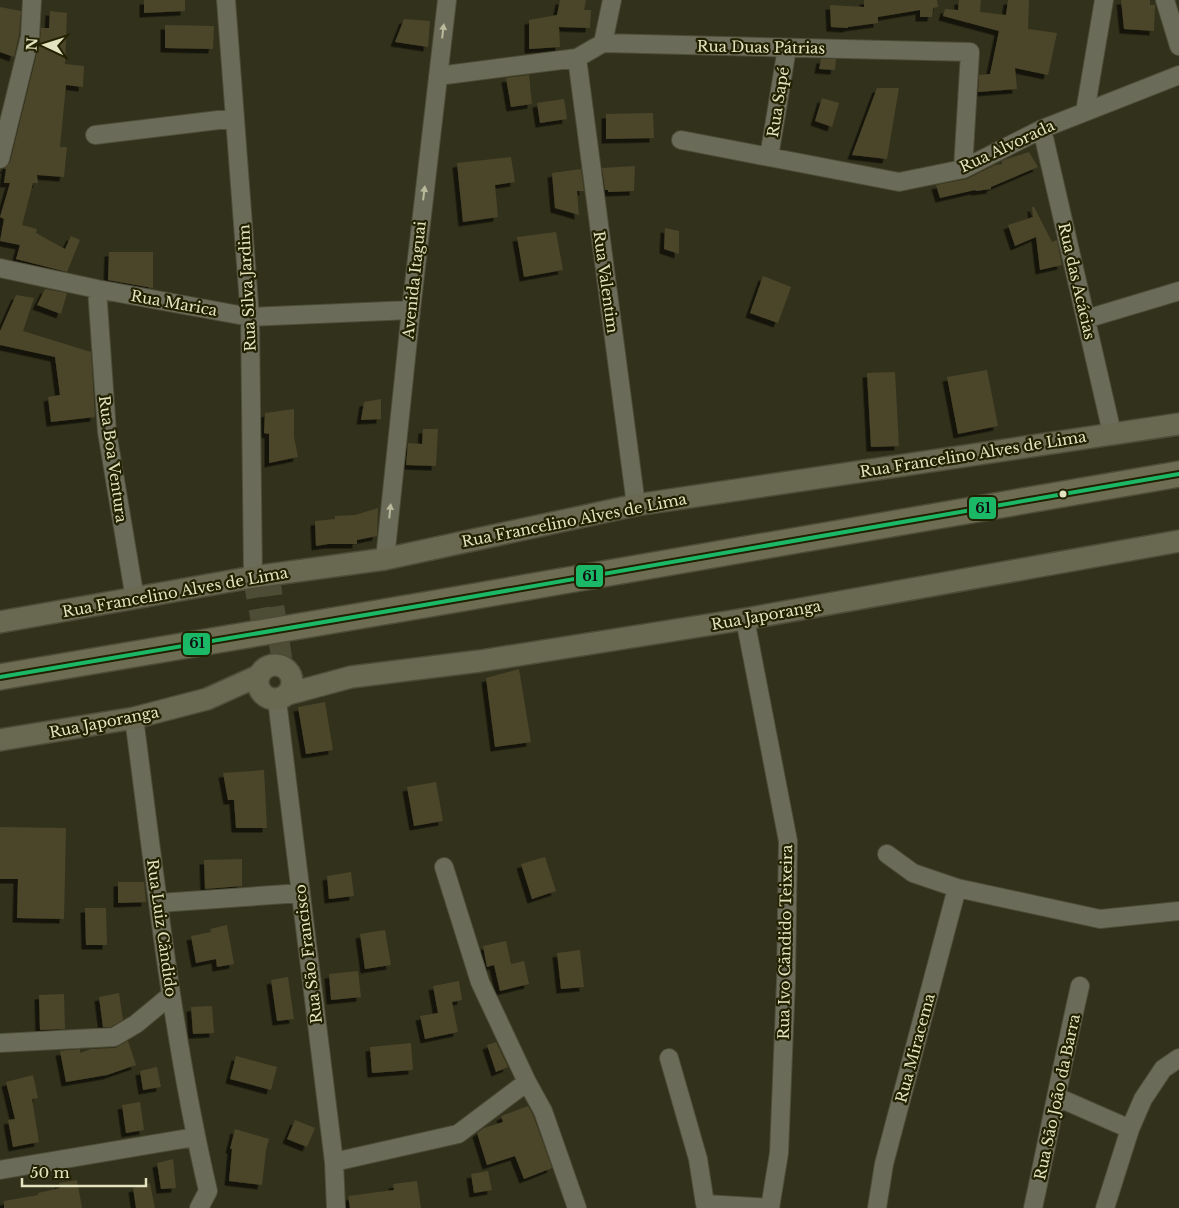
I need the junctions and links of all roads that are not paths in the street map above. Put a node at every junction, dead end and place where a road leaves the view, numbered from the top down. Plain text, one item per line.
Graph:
1 (32, 0) edge
2 (226, 0) edge
3 (447, 0) edge
4 (612, 0) edge
5 (1104, 0) edge
6 (1165, 0) edge
7 (603, 43) junction
8 (1179, 46) edge
9 (787, 48) junction
10 (577, 58) junction
11 (1179, 75) edge
12 (438, 76) junction
13 (1085, 112) junction
14 (235, 118) junction
15 (1042, 129) junction
16 (95, 135) dead end
17 (681, 140) dead end
18 (769, 157) junction
19 (0, 159) edge
20 (963, 170) junction
21 (0, 268) edge
22 (97, 289) junction
23 (1179, 291) edge
24 (410, 310) junction
25 (250, 317) junction
26 (1086, 319) junction
27 (1179, 424) edge
28 (1112, 433) junction
29 (1179, 474) edge
30 (636, 505) junction
31 (1179, 541) edge
32 (385, 560) junction
33 (253, 577) junction
34 (135, 599) junction
35 (745, 619) junction
36 (0, 622) edge
37 (258, 676) junction
38 (0, 677) edge
39 (281, 692) junction
40 (207, 700) junction
41 (134, 718) junction
42 (0, 740) edge
43 (887, 854) dead end
44 (444, 867) dead end
45 (957, 888) junction
46 (301, 893) junction
47 (159, 903) junction
48 (1179, 911) edge
49 (1080, 986) dead end
50 (171, 995) junction
51 (0, 1043) edge
52 (669, 1058) dead end
53 (1178, 1062) edge
54 (527, 1082) junction
55 (1057, 1097) junction
56 (1130, 1129) junction
57 (195, 1137) junction
58 (334, 1162) junction
59 (0, 1170) edge
60 (198, 1208) edge
61 (336, 1208) edge
62 (577, 1208) edge
63 (770, 1208) edge
64 (877, 1208) edge
65 (1033, 1208) edge
66 (1105, 1208) edge

1 - 19 street
2 - 14 street, Rua Silva Jardim
12 -> 3 street, Avenida Itaguai
4 - 7 street
5 - 13 street
6 - 8 street
7 - 9 street, Rua Duas Pátrias
7 - 10 street
9 - 18 street, Rua Sapé
9 - 20 street, Rua Duas Pátrias
10 - 12 street
10 - 30 street, Rua Valentim
11 - 13 street, Rua Alvorada
24 -> 12 street, Avenida Itaguai
13 - 15 street, Rua Alvorada
14 - 16 street
14 - 25 street, Rua Silva Jardim
15 - 20 street, Rua Alvorada
15 - 26 street, Rua das Acácias
17 - 18 street, Rua Alvorada
18 - 20 street, Rua Alvorada
21 - 22 street, Rua Marica
22 - 25 street, Rua Marica
22 - 34 street, Rua Boa Ventura
23 - 26 street
24 - 25 street, Rua Marica
32 -> 24 street, Avenida Itaguai
25 - 33 street, Rua Silva Jardim
26 - 28 street, Rua das Acácias
27 - 28 main road, Rua Francelino Alves de Lima
28 - 30 main road, Rua Francelino Alves de Lima
29 - 38 highway
30 - 32 main road, Rua Francelino Alves de Lima
31 - 35 main road, Rua Japoranga
32 - 33 main road, Rua Francelino Alves de Lima
33 - 34 main road, Rua Francelino Alves de Lima
34 - 36 main road, Rua Francelino Alves de Lima
35 - 39 main road, Rua Japoranga
35 - 63 street, Rua Ivo Cãndido Teixeira
37 - 39 main road
37 - 39 main road, Rua Japoranga
37 - 40 main road, Rua Japoranga
39 - 40 main road, Rua Japoranga
39 - 46 street, Rua São Francisco
40 - 41 main road, Rua Japoranga
41 - 42 main road, Rua Japoranga
41 - 47 street, Rua Luiz Cândido
43 - 45 street
44 - 54 street
45 - 48 street
45 - 64 street, Rua Miracema
46 - 47 street
46 - 58 street, Rua São Francisco
47 - 50 street, Rua Luiz Cândido
49 - 55 street, Rua São João da Barra
50 - 51 street
50 - 57 street, Rua Luiz Cândido
52 - 63 street
53 - 56 street
54 - 58 street
54 - 62 street
55 - 56 street
55 - 65 street, Rua São João da Barra
56 - 66 street
57 - 59 street
57 - 60 street, Rua Luiz Cândido
58 - 61 street, Rua São Francisco

